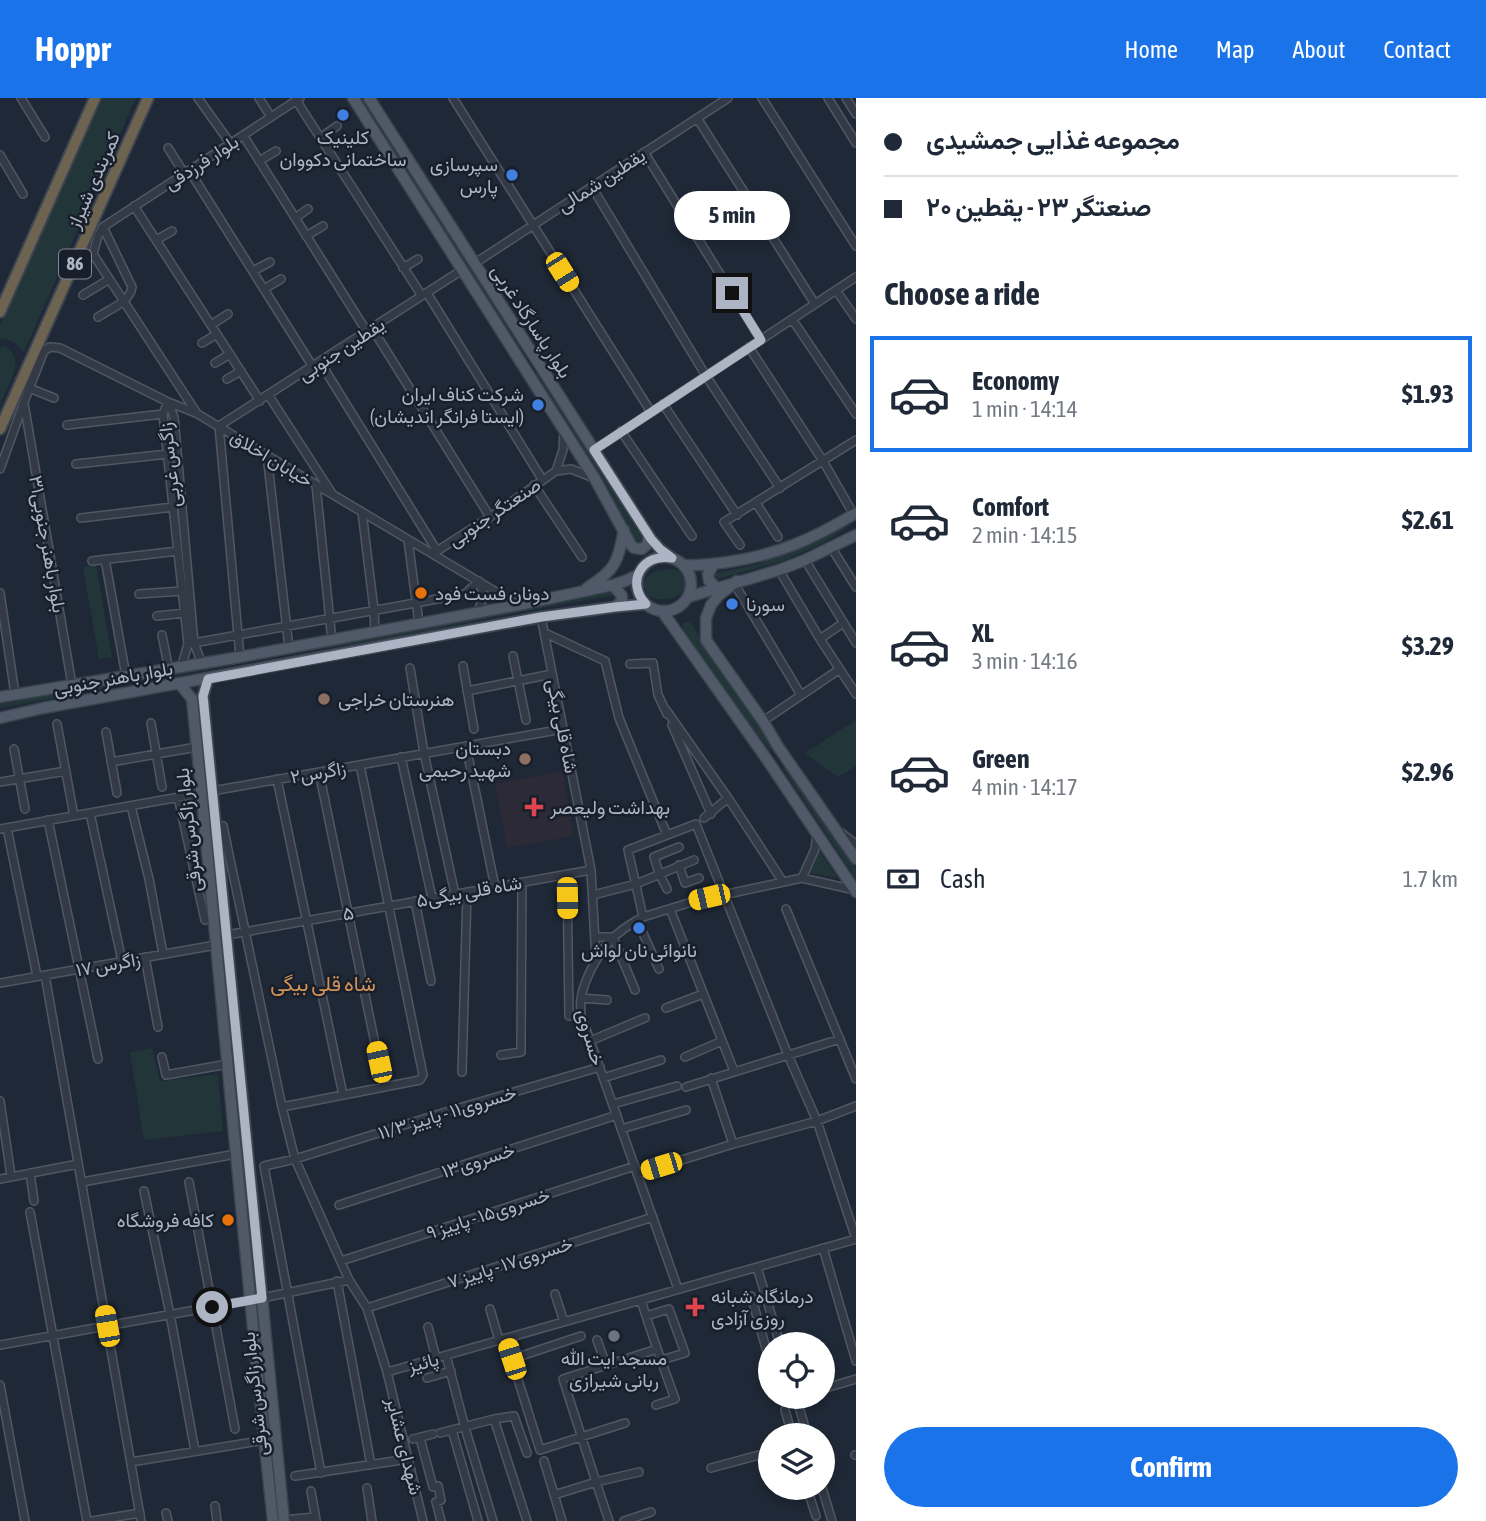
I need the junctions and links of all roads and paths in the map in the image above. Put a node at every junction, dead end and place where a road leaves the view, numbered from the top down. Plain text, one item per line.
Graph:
1 (21, 98) edge
2 (95, 98) edge
3 (148, 98) edge
4 (198, 98) edge
5 (259, 98) edge
6 (353, 98) edge
7 (369, 98) edge
8 (453, 98) edge
9 (728, 98) edge
10 (762, 98) edge
11 (828, 98) edge
12 (846, 98) edge
13 (298, 99) edge
14 (856, 114) edge
15 (271, 117) junction
16 (698, 118) junction
17 (337, 126) dead end
18 (243, 135) junction
19 (45, 137) dead end
20 (320, 138) junction
21 (230, 143) junction
22 (856, 143) edge
23 (168, 148) dead end
24 (276, 151) dead end
25 (644, 152) junction
26 (0, 155) edge
27 (259, 161) junction
28 (187, 171) junction
29 (592, 187) junction
30 (23, 194) dead end
31 (134, 206) junction
32 (308, 209) dead end
33 (295, 218) junction
34 (533, 225) junction
35 (323, 226) dead end
36 (103, 227) junction
37 (172, 230) dead end
38 (306, 236) junction
39 (156, 240) junction
40 (856, 246) edge
41 (418, 259) dead end
42 (270, 262) dead end
43 (475, 263) junction
44 (403, 268) junction
45 (462, 270) junction
46 (253, 271) junction
47 (856, 277) edge
48 (281, 279) dead end
49 (108, 280) junction
50 (264, 289) junction
51 (836, 290) junction
52 (424, 294) junction
53 (83, 295) dead end
54 (123, 302) junction
55 (815, 304) junction
56 (0, 312) edge
57 (228, 314) dead end
58 (98, 317) dead end
59 (792, 319) junction
60 (856, 319) edge
61 (211, 325) junction
62 (370, 330) junction
63 (217, 334) junction
64 (761, 340) junction
65 (202, 343) dead end
66 (749, 347) junction
67 (230, 355) junction
68 (215, 363) dead end
69 (317, 364) junction
70 (540, 366) junction
71 (241, 371) junction
72 (527, 373) junction
73 (706, 376) junction
74 (227, 379) dead end
75 (29, 388) junction
76 (269, 396) junction
77 (54, 398) dead end
78 (168, 401) junction
79 (260, 401) junction
80 (23, 402) junction
81 (663, 404) junction
82 (650, 412) junction
83 (196, 413) junction
84 (163, 414) junction
85 (856, 414) edge
86 (67, 425) dead end
87 (219, 426) junction
88 (0, 428) edge
89 (564, 431) junction
90 (621, 431) junction
91 (856, 440) edge
92 (594, 450) junction
93 (167, 454) junction
94 (267, 455) junction
95 (823, 461) junction
96 (76, 464) dead end
97 (0, 469) edge
98 (556, 471) junction
99 (594, 478) junction
100 (542, 480) junction
101 (316, 485) junction
102 (534, 485) junction
103 (780, 488) junction
104 (333, 495) junction
105 (756, 503) junction
106 (173, 507) junction
107 (362, 512) junction
108 (855, 514) edge
109 (737, 515) junction
110 (490, 517) junction
111 (81, 518) dead end
112 (624, 530) junction
113 (648, 534) junction
114 (856, 535) edge
115 (692, 536) dead end
116 (778, 537) dead end
117 (408, 540) junction
118 (740, 545) dead end
119 (831, 547) junction
120 (178, 551) junction
121 (436, 553) junction
122 (582, 557) dead end
123 (672, 558) junction
124 (105, 559) junction
125 (805, 559) junction
126 (92, 561) dead end
127 (714, 564) junction
128 (684, 565) junction
129 (779, 570) junction
130 (638, 575) junction
131 (479, 582) junction
132 (735, 582) junction
133 (613, 585) junction
134 (856, 587) edge
135 (717, 588) junction
136 (182, 591) junction
137 (582, 592) junction
138 (0, 593) edge
139 (139, 594) dead end
140 (688, 597) junction
141 (416, 603) junction
142 (646, 604) junction
143 (519, 605) junction
144 (615, 607) junction
145 (374, 610) junction
146 (662, 611) junction
147 (478, 612) junction
148 (185, 613) junction
149 (157, 616) dead end
150 (541, 617) junction
151 (331, 618) junction
152 (419, 623) junction
153 (843, 623) junction
154 (287, 626) junction
155 (375, 632) junction
156 (545, 633) junction
157 (162, 635) dead end
158 (239, 635) junction
159 (820, 639) junction
160 (332, 640) junction
161 (856, 643) edge
162 (191, 644) junction
163 (289, 648) junction
164 (513, 656) dead end
165 (240, 657) junction
166 (202, 664) junction
167 (629, 664) dead end
168 (463, 666) dead end
169 (181, 668) junction
170 (410, 668) dead end
171 (840, 669) junction
172 (169, 670) junction
173 (552, 674) junction
174 (126, 676) junction
175 (208, 679) junction
176 (518, 681) junction
177 (88, 682) junction
178 (179, 683) junction
179 (72, 685) junction
180 (467, 691) junction
181 (15, 694) junction
182 (856, 694) edge
183 (801, 695) junction
184 (197, 698) junction
185 (0, 699) edge
186 (92, 699) junction
187 (666, 710) junction
188 (0, 712) edge
189 (0, 718) edge
190 (526, 720) dead end
191 (763, 721) junction
192 (151, 723) dead end
193 (57, 724) dead end
194 (474, 729) dead end
195 (563, 729) junction
196 (106, 732) dead end
197 (466, 746) junction
198 (197, 747) junction
199 (14, 748) dead end
200 (779, 748) junction
201 (424, 753) junction
202 (156, 754) junction
203 (401, 757) junction
204 (766, 758) junction
205 (111, 762) junction
206 (360, 765) junction
207 (66, 771) junction
208 (319, 772) junction
209 (19, 779) junction
210 (277, 779) junction
211 (0, 782) edge
212 (162, 787) dead end
213 (207, 792) junction
214 (117, 793) dead end
215 (178, 797) junction
216 (728, 798) junction
217 (131, 806) junction
218 (25, 809) dead end
219 (90, 813) junction
220 (74, 816) junction
221 (48, 820) junction
222 (223, 826) dead end
223 (4, 828) edge
224 (835, 828) junction
225 (817, 833) junction
226 (667, 835) junction
227 (856, 844) edge
228 (679, 848) dead end
229 (856, 859) edge
230 (694, 860) dead end
231 (679, 865) junction
232 (214, 866) junction
233 (591, 870) junction
234 (659, 873) junction
235 (567, 874) junction
236 (699, 877) dead end
237 (802, 878) junction
238 (522, 882) junction
239 (783, 882) junction
240 (636, 884) junction
241 (495, 887) junction
242 (667, 889) dead end
243 (855, 891) edge
244 (467, 892) junction
245 (455, 894) junction
246 (724, 894) junction
247 (593, 895) junction
248 (432, 898) junction
249 (415, 901) junction
250 (389, 906) junction
251 (670, 909) junction
252 (786, 909) dead end
253 (348, 913) junction
254 (640, 919) junction
255 (205, 920) dead end
256 (307, 920) junction
257 (245, 932) junction
258 (227, 935) junction
259 (595, 937) junction
260 (613, 937) junction
261 (216, 944) junction
262 (163, 954) junction
263 (145, 957) junction
264 (122, 961) junction
265 (596, 961) junction
266 (79, 969) junction
267 (659, 969) dead end
268 (41, 975) junction
269 (431, 981) dead end
270 (0, 983) edge
271 (635, 990) dead end
272 (704, 993) junction
273 (581, 998) junction
274 (607, 1000) dead end
275 (666, 1009) dead end
276 (581, 1015) junction
277 (645, 1018) dead end
278 (230, 1024) junction
279 (158, 1027) dead end
280 (840, 1039) junction
281 (590, 1041) junction
282 (722, 1041) junction
283 (501, 1055) dead end
284 (788, 1055) junction
285 (162, 1057) dead end
286 (685, 1057) dead end
287 (98, 1059) dead end
288 (661, 1060) dead end
289 (228, 1065) junction
290 (600, 1067) junction
291 (734, 1071) junction
292 (462, 1072) dead end
293 (603, 1078) junction
294 (711, 1078) junction
295 (856, 1079) edge
296 (384, 1087) junction
297 (343, 1095) junction
298 (0, 1101) edge
299 (613, 1104) junction
300 (856, 1106) edge
301 (282, 1107) junction
302 (686, 1110) dead end
303 (617, 1115) junction
304 (817, 1121) junction
305 (621, 1129) junction
306 (733, 1144) junction
307 (236, 1154) junction
308 (295, 1159) junction
309 (78, 1164) junction
310 (636, 1170) junction
311 (30, 1173) junction
312 (11, 1176) junction
313 (0, 1178) edge
314 (82, 1182) junction
315 (188, 1182) dead end
316 (144, 1191) dead end
317 (34, 1201) dead end
318 (339, 1205) dead end
319 (30, 1212) dead end
320 (653, 1217) junction
321 (856, 1239) edge
322 (823, 1248) junction
323 (257, 1250) junction
324 (244, 1251) junction
325 (341, 1261) junction
326 (757, 1267) junction
327 (349, 1280) junction
328 (337, 1281) junction
329 (678, 1289) junction
330 (288, 1292) junction
331 (555, 1294) dead end
332 (751, 1296) dead end
333 (262, 1298) junction
334 (250, 1300) junction
335 (641, 1300) junction
336 (212, 1307) junction
337 (367, 1308) junction
338 (490, 1309) dead end
339 (170, 1314) junction
340 (646, 1316) junction
341 (564, 1322) junction
342 (107, 1326) junction
343 (428, 1327) dead end
344 (761, 1332) edge
345 (776, 1332) edge
346 (53, 1336) junction
347 (581, 1336) dead end
348 (502, 1339) junction
349 (597, 1340) dead end
350 (0, 1345) edge
351 (657, 1349) junction
352 (267, 1354) junction
353 (256, 1355) junction
354 (446, 1355) junction
355 (436, 1358) junction
356 (512, 1359) junction
357 (661, 1360) junction
358 (856, 1361) edge
359 (606, 1365) junction
360 (387, 1371) junction
361 (451, 1371) junction
362 (426, 1378) dead end
363 (856, 1379) edge
364 (0, 1385) edge
365 (835, 1385) edge
366 (656, 1405) dead end
367 (785, 1410) dead end
368 (494, 1419) junction
369 (625, 1423) dead end
370 (789, 1423) edge
371 (465, 1427) junction
372 (235, 1429) dead end
373 (452, 1430) junction
374 (581, 1438) junction
375 (265, 1440) junction
376 (195, 1451) junction
377 (527, 1453) dead end
378 (758, 1455) edge
379 (408, 1459) junction
380 (544, 1461) dead end
381 (131, 1462) junction
382 (371, 1465) junction
383 (711, 1468) dead end
384 (639, 1472) dead end
385 (321, 1473) junction
386 (295, 1476) dead end
387 (596, 1482) junction
388 (367, 1488) dead end
389 (312, 1491) dead end
390 (554, 1495) junction
391 (276, 1500) junction
392 (811, 1500) edge
393 (826, 1500) edge
394 (215, 1506) dead end
395 (651, 1511) dead end
396 (816, 1516) dead end
397 (140, 1517) edge
398 (315, 1519) edge
399 (280, 1520) edge
400 (25, 1521) edge
401 (90, 1521) edge
402 (217, 1521) edge
403 (372, 1521) edge
404 (423, 1521) edge
405 (442, 1521) edge
406 (478, 1521) edge
407 (493, 1521) edge
408 (527, 1521) edge
409 (562, 1521) edge
410 (609, 1521) edge
411 (624, 1521) edge
412 (832, 1521) edge

1 - 19 street
2 - 56 highway, کمربندی شیراز
3 - 88 highway, کمربندی شیراز / 86
4 - 21 street
5 - 15 street
6 - 45 main road, بلوار پاسارگاد غربی
7 - 43 main road, بلوار پاسارگاد غربی
8 - 34 street
9 - 16 street, یقطین شمالی
10 - 40 street
11 - 22 street
12 - 14 street
13 - 15 street, بلوار فرزدقی
13 - 20 street
15 - 18 street, بلوار فرزدقی
16 - 25 street, یقطین شمالی
16 - 55 street
17 - 20 street
18 - 21 street, بلوار فرزدقی
18 - 27 street
20 - 44 street
21 - 28 street, بلوار فرزدقی
23 - 28 street
24 - 27 street
25 - 29 street, یقطین شمالی
25 - 64 street
26 - 30 street
27 - 33 street
28 - 31 street, بلوار فرزدقی
28 - 46 street
29 - 34 street, یقطین شمالی
29 - 73 street
31 - 36 street, بلوار فرزدقی
31 - 39 street
32 - 33 street
33 - 38 street
34 - 43 street, یقطین شمالی
34 - 82 street
35 - 38 street
36 - 49 street
36 - 54 street
37 - 39 street
38 - 62 street
39 - 61 street
41 - 44 street
42 - 46 street
43 - 70 main road, بلوار پاسارگاد غربی
44 - 52 street
45 - 52 street, یقطین جنوبی
45 - 72 main road, بلوار پاسارگاد غربی
46 - 50 street
47 - 51 street
48 - 50 street
49 - 53 street
49 - 54 street
50 - 69 street
51 - 55 street
51 - 60 street
52 - 62 street, یقطین جنوبی
52 - 100 street
54 - 58 street
54 - 83 street
55 - 59 street
57 - 61 street
59 - 64 street
59 - 85 street
61 - 63 street
62 - 69 street, یقطین جنوبی
62 - 110 street
63 - 65 street
63 - 67 street
64 - 66 street
66 - 73 street
66 - 95 street
67 - 68 street
67 - 71 street
69 - 76 street, یقطین جنوبی
69 - 121 street
70 - 72 main road
70 - 92 main road, بلوار پاسارگاد غربی
71 - 74 street
71 - 79 street
72 - 89 main road, بلوار پاسارگاد غربی
73 - 81 street
73 - 103 street
75 - 77 street
75 - 78 street, خیابان اخلاق
75 - 80 street
76 - 79 street, یقطین جنوبی
76 - 104 street
78 - 83 street, خیابان اخلاق
78 - 84 street, زاگرس غربی
78 - 162 street, زاگرس غربی
79 - 87 street, یقطین جنوبی
80 - 97 street
80 - 179 street, بلوار باهنر جنوبی۳۱
81 - 82 street
81 - 109 street
82 - 90 street
83 - 87 street, خیابان اخلاق
84 - 86 street
84 - 93 street, زاگرس غربی
87 - 94 street, خیابان اخلاق
87 - 158 street
89 - 98 street, صنعتگر جنوبی
89 - 99 main road, بلوار پاسارگاد غربی
90 - 92 street
90 - 115 street
91 - 95 street
92 - 113 main road, بلوار پاسارگاد غربی
93 - 96 street
93 - 106 street, زاگرس غربی
94 - 101 street, خیابان اخلاق
94 - 154 street
95 - 103 street
95 - 108 street
98 - 99 street, صنعتگر جنوبی
98 - 100 street, صنعتگر جنوبی
99 - 112 main road, بلوار پاسارگاد غربی
100 - 102 street, صنعتگر جنوبی
101 - 104 street, خیابان اخلاق
101 - 151 street
102 - 110 street, صنعتگر جنوبی
102 - 122 street
103 - 105 street
104 - 107 street, خیابان اخلاق
105 - 109 street
105 - 116 street
106 - 111 street
106 - 120 street, زاگرس غربی
107 - 117 street, خیابان اخلاق
107 - 145 street
108 - 127 main road
109 - 118 street
110 - 121 street, صنعتگر جنوبی
112 - 113 main road, بلوار پاسارگاد غربی
112 - 137 main road
113 - 123 main road, بلوار پاسارگاد غربی
114 - 119 main road
117 - 121 street, خیابان اخلاق
117 - 141 street
119 - 125 main road
119 - 134 street
120 - 124 street
120 - 136 street, زاگرس غربی
121 - 131 street, خیابان اخلاق
123 - 128 main road
123 - 130 main road
124 - 126 street
124 - 174 street
125 - 129 main road
125 - 153 street
127 - 128 main road
127 - 135 main road
128 - 140 main road
129 - 132 main road
129 - 159 street
130 - 133 main road, بلوار باهنر جنوبی
130 - 142 main road
131 - 141 street
131 - 143 street, خیابان اخلاق
131 - 147 street
132 - 135 main road
132 - 183 street
132 - 191 main road
133 - 137 main road, بلوار باهنر جنوبی
133 - 144 main road
135 - 140 main road
136 - 139 street
136 - 148 street, زاگرس غربی
137 - 143 main road, بلوار باهنر جنوبی
138 - 181 street
140 - 146 main road
141 - 145 street
141 - 152 street
142 - 144 main road, بلوار باهنر جنوبی
142 - 146 main road
143 - 147 main road, بلوار باهنر جنوبی
144 - 150 main road, بلوار باهنر جنوبی
145 - 151 street
145 - 155 street
146 - 204 main road
147 - 152 main road, بلوار باهنر جنوبی
148 - 149 street
148 - 162 street, زاگرس غربی
150 - 156 street, شاه قلی بیگی
150 - 175 main road, بلوار باهنر جنوبی
151 - 154 street
151 - 160 street
152 - 155 main road, بلوار باهنر جنوبی
153 - 159 street
153 - 161 street
154 - 158 street
154 - 163 street
155 - 160 main road, بلوار باهنر جنوبی
156 - 173 street, شاه قلی بیگی
156 - 226 street
157 - 172 street
158 - 162 street
158 - 165 street
159 - 171 street
160 - 163 main road, بلوار باهنر جنوبی
162 - 166 street, زاگرس غربی
162 - 169 street, زاگرس غربی
163 - 165 main road, بلوار باهنر جنوبی
164 - 176 street
165 - 166 main road, بلوار باهنر جنوبی
166 - 169 main road, بلوار باهنر جنوبی
167 - 187 street
168 - 180 street
169 - 172 main road, بلوار باهنر جنوبی
170 - 201 street
171 - 182 street
171 - 183 street
172 - 174 main road, بلوار باهنر جنوبی
173 - 176 street
173 - 195 street, شاه قلی بیگی
174 - 177 main road, بلوار باهنر جنوبی
175 - 178 main road, بلوار باهنر جنوبی
175 - 184 main road, بلوار زاگرس شرقی
176 - 180 street
176 - 190 street
177 - 179 main road, بلوار باهنر جنوبی
177 - 185 main road
178 - 184 main road
178 - 186 main road, بلوار باهنر جنوبی
179 - 181 main road, بلوار باهنر جنوبی
180 - 194 street
181 - 185 main road, بلوار باهنر جنوبی
183 - 191 street
184 - 198 main road, بلوار زاگرس شرقی
184 - 213 main road, بلوار زاگرس شرقی
186 - 188 main road
186 - 189 main road, بلوار باهنر جنوبی
187 - 216 street
187 - 216 street
191 - 200 main road
192 - 202 street
193 - 207 street
195 - 197 street, زاگرس۲
195 - 233 street, شاه قلی بیگی
196 - 205 street
197 - 201 street, زاگرس۲
197 - 241 street
198 - 202 street
198 - 213 main road, بلوار زاگرس شرقی
199 - 209 street
200 - 204 main road
200 - 224 main road
201 - 203 street, زاگرس۲
201 - 245 street
202 - 205 street
202 - 212 street
203 - 206 street, زاگرس۲
203 - 248 street
204 - 225 main road
205 - 214 street
206 - 208 street, زاگرس۲
206 - 250 street
207 - 209 street
207 - 220 street
208 - 210 street, زاگرس۲
208 - 253 street
209 - 211 street
209 - 218 street
210 - 213 street, زاگرس۲
210 - 256 street
213 - 215 street, زاگرس۲
213 - 232 main road, بلوار زاگرس شرقی
215 - 217 street, زاگرس۲
215 - 255 street
216 - 239 street
217 - 219 street, زاگرس۲
217 - 262 street
219 - 220 street, زاگرس۲
219 - 264 street
220 - 221 street, زاگرس۲
221 - 223 street, زاگرس۲
221 - 266 street
222 - 257 street, پائیز
223 - 268 street
224 - 227 street
224 - 229 main road
225 - 237 street
225 - 243 main road
226 - 240 street
226 - 246 street
228 - 234 street
230 - 231 street
231 - 234 street
231 - 236 street
232 - 258 main road, بلوار زاگرس شرقی
232 - 261 main road, بلوار زاگرس شرقی
233 - 235 street, شاه قلی بیگی۵
233 - 247 street, شاه قلی بیگی
234 - 240 street
234 - 242 street
235 - 238 street, شاه قلی بیگی۵
235 - 276 street
237 - 239 street, خسروى
237 - 243 street
238 - 241 street, شاه قلی بیگی۵
238 - 283 street
239 - 246 street, خسروى
240 - 247 street
240 - 254 street
241 - 244 street, شاه قلی بیگی۵
244 - 245 street, شاه قلی بیگی۵
244 - 292 street
245 - 248 street, شاه قلی بیگی۵
246 - 251 street, خسروى
246 - 284 street
247 - 259 street, شاه قلی بیگی
248 - 249 street, شاه قلی بیگی۵
249 - 250 street, شاه قلی بیگی۵
249 - 269 street
250 - 253 street, ۵
250 - 296 street
251 - 254 street, خسروى
251 - 272 street
252 - 280 street
253 - 256 street, ۵
253 - 296 street
254 - 260 street, خسروى
254 - 267 street
256 - 257 street, ۵
256 - 297 street
257 - 258 street, ۵
257 - 301 street, پائیز
258 - 278 main road, بلوار زاگرس شرقی
259 - 260 street
259 - 265 street, شاه قلی بیگی
260 - 265 street, خسروى
260 - 271 street
261 - 262 street, زاگرس ۱۷
261 - 278 main road, بلوار زاگرس شرقی
262 - 263 street, زاگرس ۱۷
263 - 264 street, زاگرس ۱۷
263 - 279 street
264 - 266 street, زاگرس ۱۷
265 - 273 street, خسروى
266 - 268 street, زاگرس ۱۷
266 - 287 street
268 - 270 street, زاگرس ۱۷
268 - 309 street
272 - 275 street
272 - 282 street
273 - 274 street
273 - 276 street, خسروى
276 - 281 street, خسروى
277 - 281 street
278 - 289 main road, بلوار زاگرس شرقی
278 - 323 main road, بلوار زاگرس شرقی
280 - 284 street
280 - 295 street
281 - 290 street, خسروى
282 - 286 street
282 - 291 street
284 - 291 street
284 - 304 street
285 - 289 street
288 - 293 street
289 - 307 main road, بلوار زاگرس شرقی
290 - 293 street, خسروى
290 - 308 street, خسروى۱۱ - پاییز ۱۱/۳
291 - 294 street
293 - 299 street, خسروى
294 - 299 street
294 - 306 street
296 - 297 street
297 - 301 street
298 - 312 street
299 - 303 street, خسروى
300 - 304 street, خسروى۱۵ - پاییز ۹
301 - 308 street, پائیز
302 - 305 street
303 - 305 street, خسروى
303 - 318 street, خسروى۱۳
304 - 306 street, خسروى۱۵ - پاییز ۹
304 - 321 street
305 - 310 street, خسروى
306 - 310 street, خسروى۱۵ - پاییز ۹
307 - 314 street
307 - 324 main road, بلوار زاگرس شرقی
308 - 325 street, پائیز
308 - 330 street, خسروى۱۱ - پاییز ۱۱/۳
309 - 311 street
309 - 314 street
310 - 320 street, خسروى
310 - 325 street, خسروى۱۵ - پاییز ۹
311 - 312 street
311 - 317 street
312 - 313 street
314 - 342 street
315 - 336 street
316 - 339 street
319 - 346 street
320 - 329 street, خسروى
320 - 337 street, خسروى۱۷ - پاییز ۷
321 - 322 street, پائیز
322 - 326 street, پائیز
322 - 358 street
323 - 324 main road
323 - 333 main road, بلوار زاگرس شرقی
324 - 334 main road, بلوار زاگرس شرقی
325 - 327 street, پائیز
326 - 329 street, پائیز
326 - 345 street
327 - 328 street
327 - 337 street, پائیز
328 - 330 street
328 - 382 street
329 - 335 street, پائیز
330 - 333 street
330 - 385 street
331 - 341 street
332 - 344 street
333 - 334 street
333 - 352 main road, بلوار زاگرس شرقی
334 - 336 street
334 - 353 main road, بلوار زاگرس شرقی
335 - 340 street
335 - 341 street, پائیز
336 - 339 street
336 - 372 street
337 - 360 street, پائیز
338 - 348 street
339 - 342 street
339 - 376 street
340 - 351 street
340 - 357 street
341 - 348 street, پائیز
342 - 346 street
342 - 381 street
343 - 355 street
346 - 350 street
346 - 401 street
347 - 356 street
348 - 354 street, پائیز
348 - 356 street
349 - 359 street
351 - 357 street
351 - 359 street
352 - 353 main road
352 - 391 main road, بلوار زاگرس شرقی
353 - 375 main road, بلوار زاگرس شرقی
354 - 355 street, پائیز
354 - 361 street
355 - 360 street, پائیز
356 - 374 street
357 - 366 street
359 - 374 street
360 - 379 street, شهدای عشایر
361 - 362 street
361 - 371 street
363 - 365 street
364 - 400 street
367 - 370 street
368 - 371 street
368 - 377 street
368 - 408 street
369 - 374 street
371 - 373 street
371 - 407 street
373 - 405 street
373 - 406 street
374 - 387 street
375 - 376 street
375 - 391 main road, بلوار زاگرس شرقی
376 - 381 street
378 - 383 street
379 - 382 street
379 - 404 street, شهدای عشایر
380 - 390 street
381 - 397 street
382 - 385 street
384 - 387 street
385 - 386 street
387 - 390 street
387 - 410 street
388 - 403 street
389 - 398 street
390 - 409 street
391 - 399 main road, بلوار زاگرس شرقی
392 - 396 street
393 - 412 street
394 - 402 street
395 - 411 street
397 - 401 street
398 - 399 street

